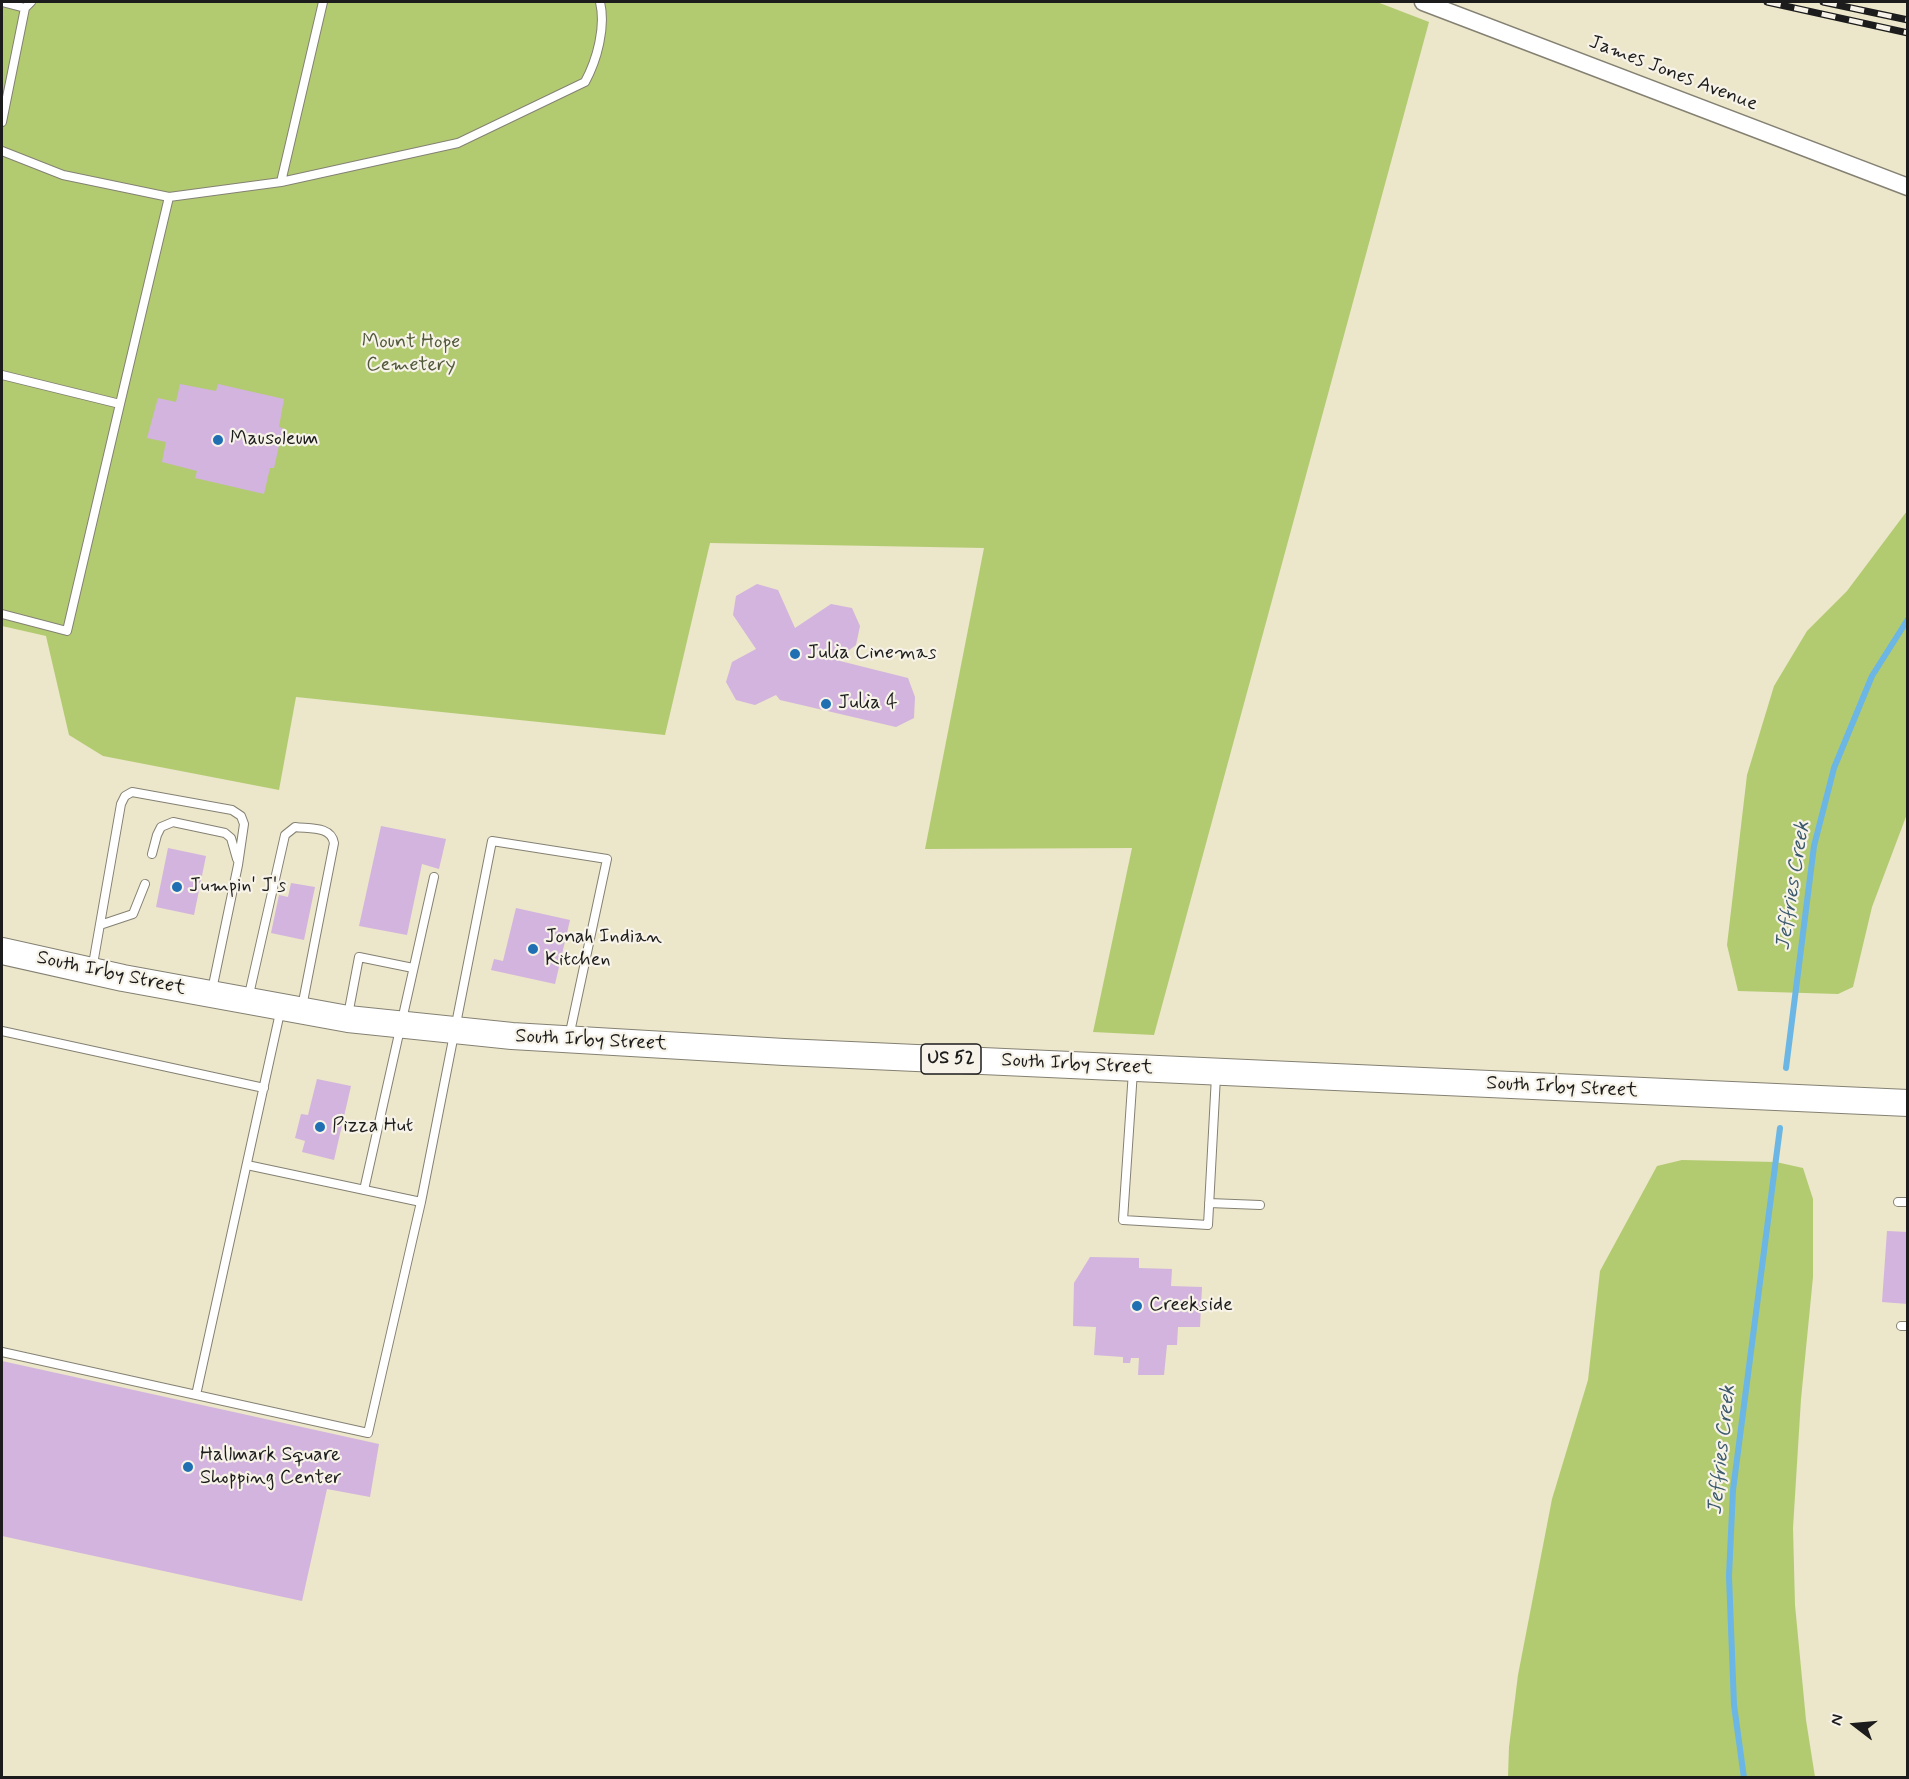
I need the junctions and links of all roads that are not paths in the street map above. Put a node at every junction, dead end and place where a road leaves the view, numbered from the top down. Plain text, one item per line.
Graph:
1 (2, 2) edge
2 (323, 2) edge
3 (600, 2) edge
4 (1422, 2) edge
5 (28, 5) edge
6 (2, 122) edge
7 (2, 151) edge
8 (281, 182) junction
9 (1908, 187) edge
10 (169, 197) junction
11 (2, 375) edge
12 (120, 404) junction
13 (2, 614) edge
14 (152, 854) dead end
15 (238, 865) junction
16 (434, 877) dead end
17 (145, 884) dead end
18 (100, 925) junction
19 (2, 951) edge
20 (413, 968) junction
21 (92, 971) junction
22 (211, 994) junction
23 (247, 1000) junction
24 (292, 1009) junction
25 (348, 1019) junction
26 (400, 1025) junction
27 (2, 1031) edge
28 (453, 1031) junction
29 (569, 1040) junction
30 (1133, 1067) junction
31 (1216, 1072) junction
32 (264, 1088) junction
33 (1908, 1103) edge
34 (247, 1165) junction
35 (364, 1190) junction
36 (420, 1202) junction
37 (1209, 1203) junction
38 (1260, 1205) dead end
39 (2, 1352) edge
40 (196, 1395) junction

1 - 5 lane
2 - 8 lane
3 - 8 lane
4 - 9 street, James Jones Avenue
5 - 6 lane
7 - 10 lane
8 - 10 lane
10 - 12 lane
11 - 12 lane
12 - 13 lane
14 - 15 lane
15 - 18 lane
15 - 22 lane
16 - 20 lane
17 - 18 lane
18 - 21 lane
19 - 21 main road, South Irby Street / US 52
20 - 25 lane
20 - 26 lane
21 - 22 main road, South Irby Street / US 52
22 - 23 main road, South Irby Street / US 52
23 - 24 main road, South Irby Street / US 52
23 - 24 lane
24 - 25 main road, South Irby Street / US 52
24 - 32 lane
25 - 26 main road, South Irby Street / US 52
26 - 28 main road, South Irby Street / US 52
26 - 35 lane
27 - 32 lane
28 - 29 main road, South Irby Street / US 52
28 - 29 lane
28 - 36 lane
29 - 30 main road, South Irby Street / US 52
30 - 31 main road, South Irby Street / US 52
30 - 37 lane
31 - 33 main road, South Irby Street / US 52
31 - 37 lane
32 - 34 lane
34 - 35 lane
34 - 40 lane
35 - 36 lane
36 - 40 lane
37 - 38 lane
39 - 40 lane

